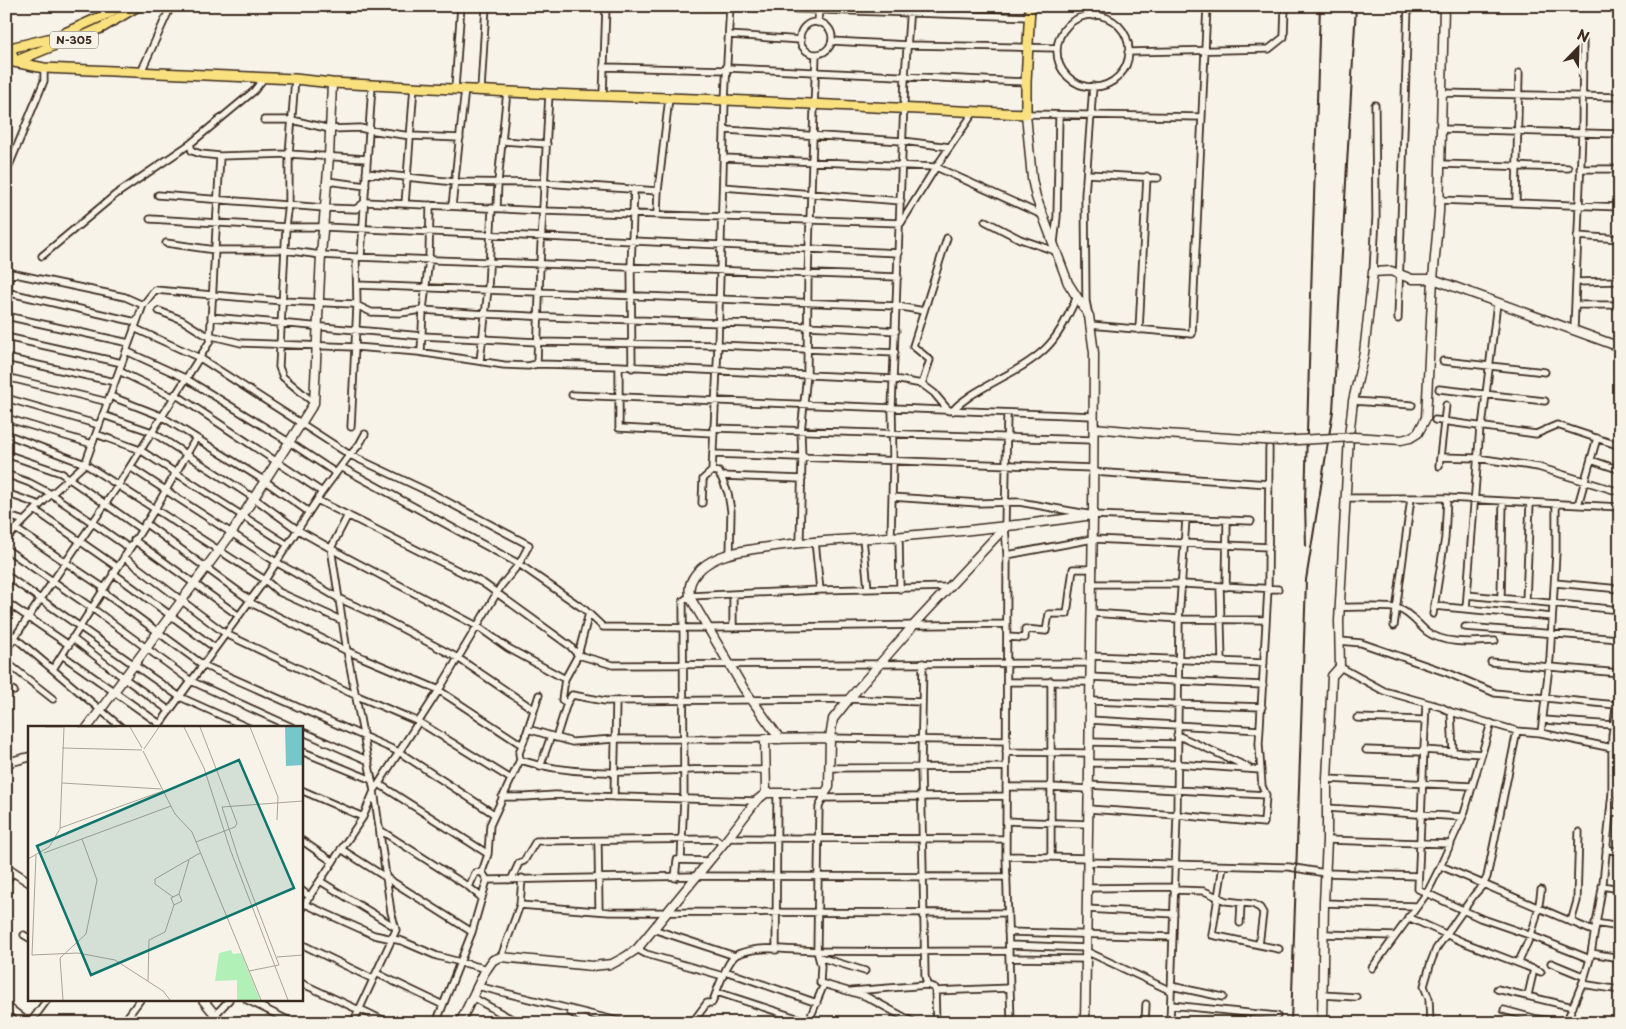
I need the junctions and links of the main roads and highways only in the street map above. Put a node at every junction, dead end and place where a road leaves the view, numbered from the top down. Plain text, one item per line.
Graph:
1 (120, 6) edge
2 (138, 6) edge
3 (1030, 6) edge
4 (9, 49) edge
5 (10, 62) edge

1 - 4 main road, N-305
2 - 5 main road, N-305
3 - 5 main road
4 - 5 main road

